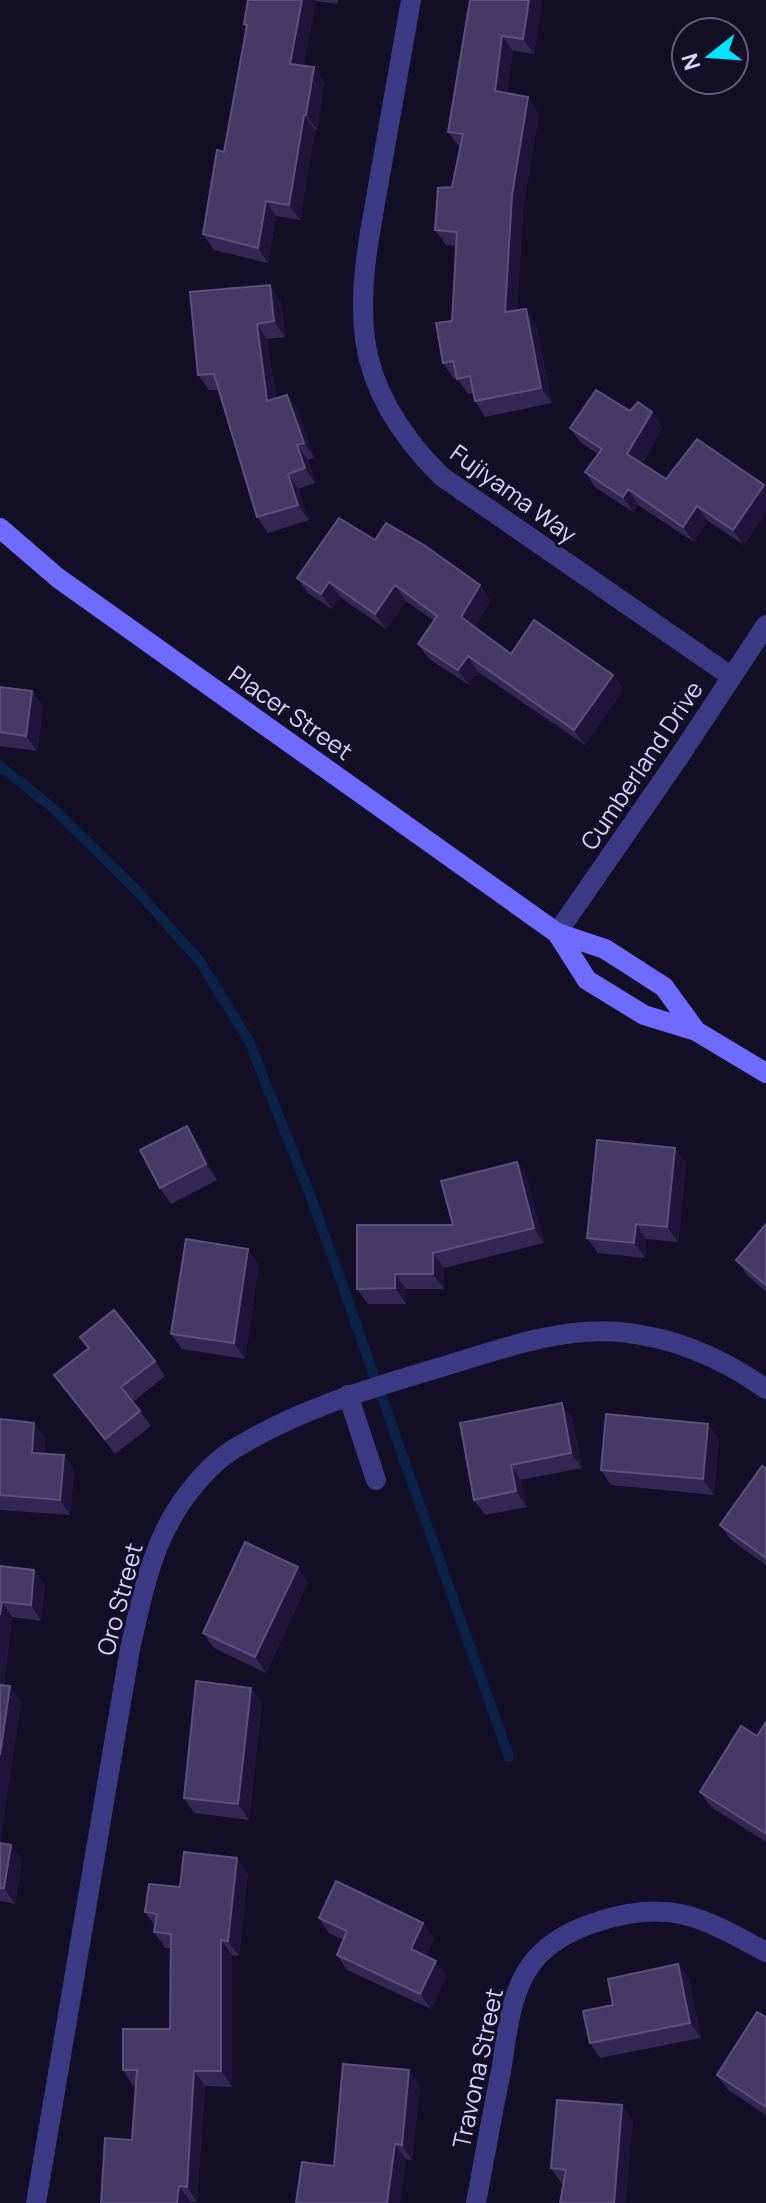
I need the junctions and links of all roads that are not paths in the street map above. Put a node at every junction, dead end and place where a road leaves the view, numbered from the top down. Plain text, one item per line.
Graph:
1 (411, 0) edge
2 (0, 528) edge
3 (766, 625) edge
4 (732, 677) junction
5 (557, 933) junction
6 (696, 1031) junction
7 (766, 1073) edge
8 (766, 1389) edge
9 (348, 1395) junction
10 (376, 1480) dead end
11 (766, 1952) edge
12 (36, 2203) edge
13 (476, 2203) edge

1 - 4 street, Fujiyama Way
2 - 5 main road, Placer Street
3 - 4 street, Cumberland Drive
4 - 5 street, Cumberland Drive
5 - 6 main road
5 - 6 main road
6 - 7 main road
8 - 9 street, Oro Street
9 - 10 street
9 - 12 street, Oro Street
11 - 13 street, Travona Street

